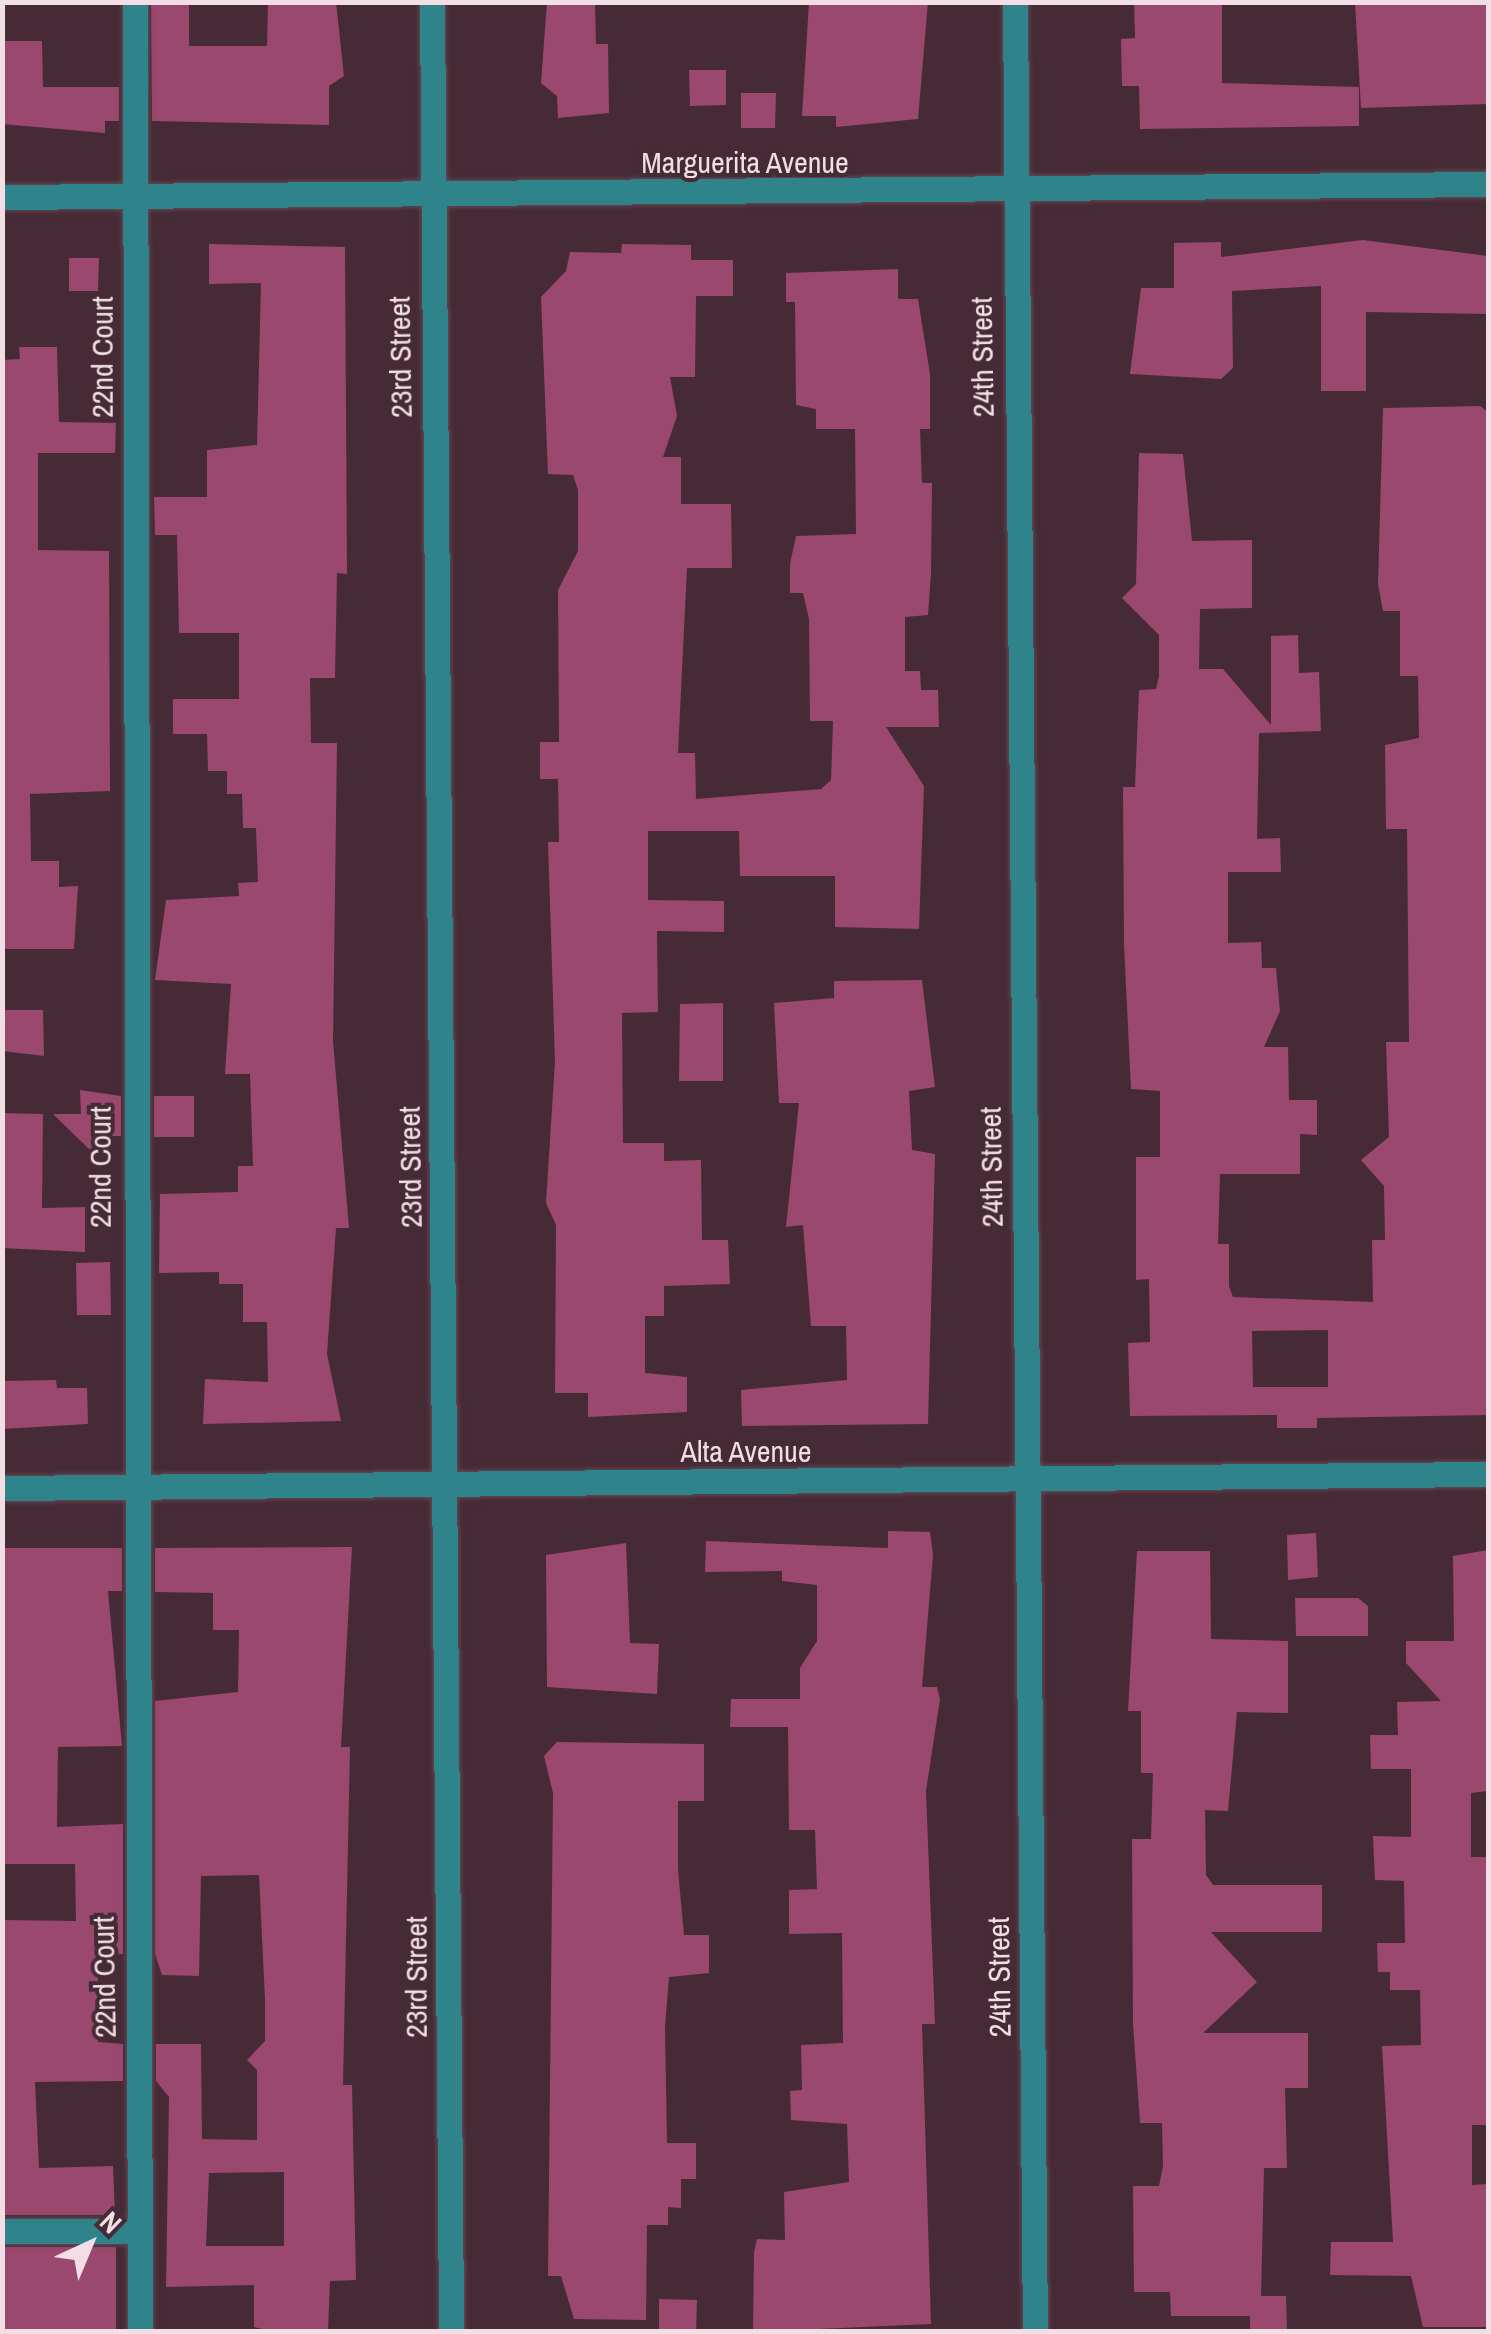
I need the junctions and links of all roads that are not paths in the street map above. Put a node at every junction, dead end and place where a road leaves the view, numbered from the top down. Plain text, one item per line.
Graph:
1 (135, 2) edge
2 (432, 2) edge
3 (1015, 2) edge
4 (1488, 184) edge
5 (1013, 193) junction
6 (2, 196) edge
7 (431, 196) junction
8 (135, 197) junction
9 (1488, 1474) edge
10 (446, 1483) junction
11 (1026, 1483) junction
12 (132, 1486) junction
13 (2, 1488) edge
14 (2, 2231) edge
15 (139, 2232) junction
16 (140, 2332) edge
17 (451, 2332) edge
18 (1035, 2332) edge

1 - 8 street, 22nd Court
2 - 7 street, 23rd Street
3 - 5 street, 24th Street
4 - 5 street, Marguerita Avenue
5 - 7 street, Marguerita Avenue
5 - 11 street, 24th Street
6 - 8 street, Marguerita Avenue
7 - 8 street, Marguerita Avenue
7 - 10 street, 23rd Street
8 - 12 street, 22nd Court
9 - 11 street, Alta Avenue
10 - 11 street, Alta Avenue
10 - 12 street, Alta Avenue
10 - 17 street, 23rd Street
11 - 18 street, 24th Street
12 - 13 street, Alta Avenue
12 - 15 street, 22nd Court
14 - 15 street
15 - 16 street, 22nd Court

